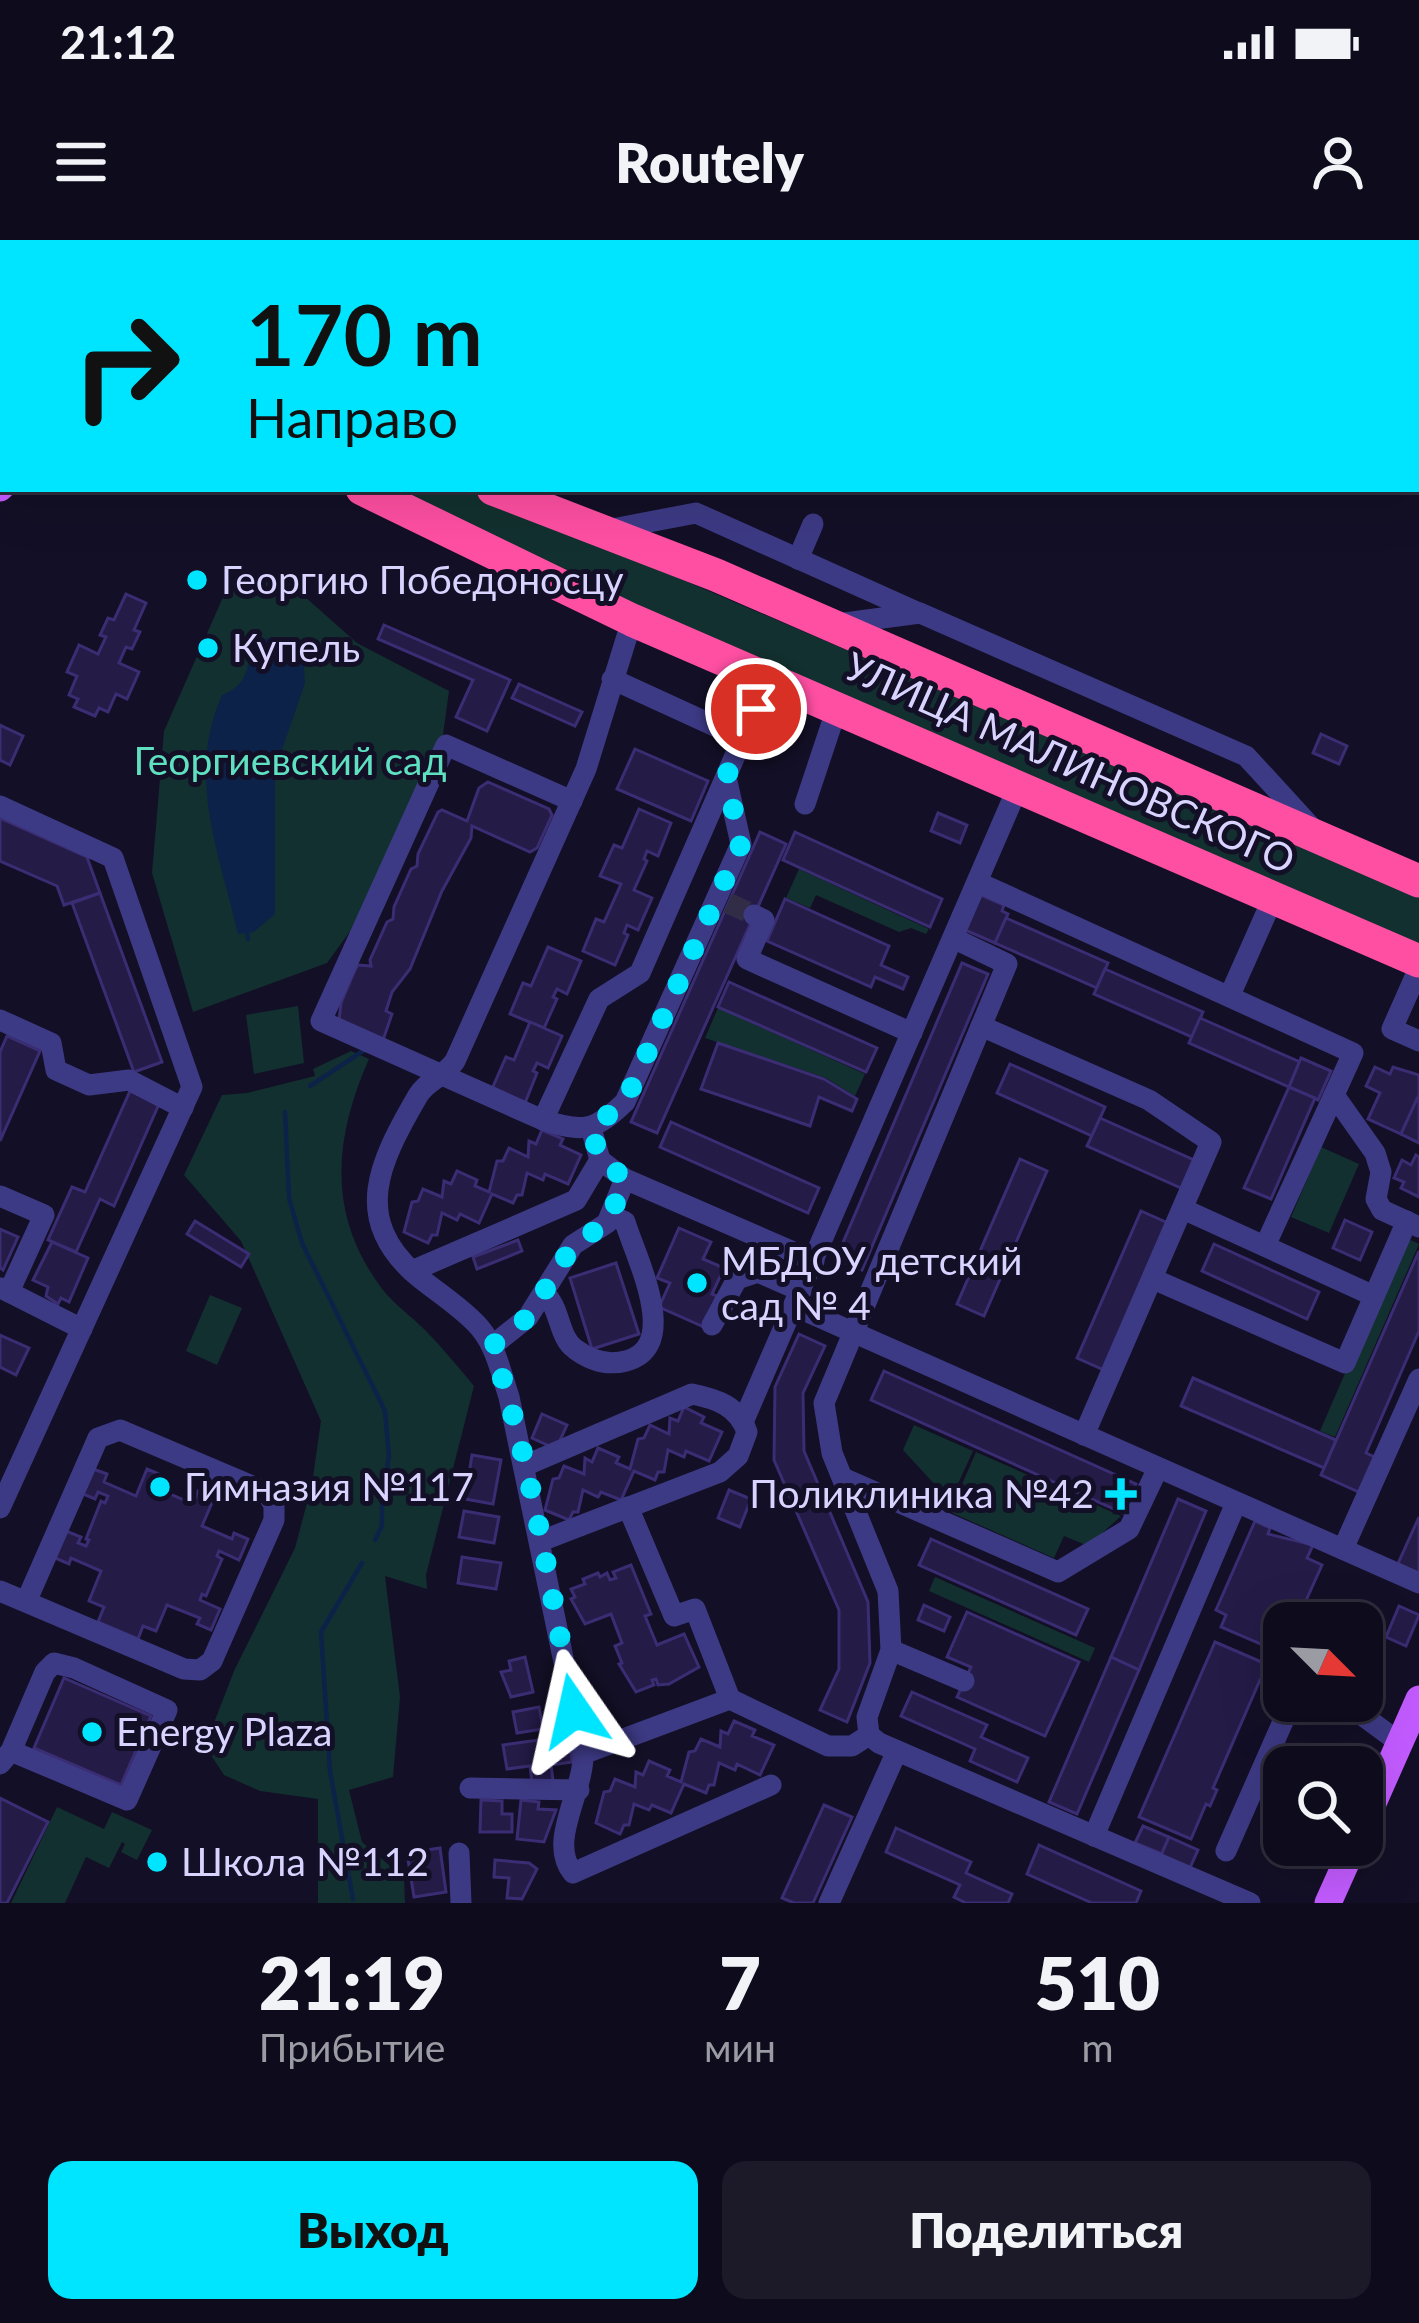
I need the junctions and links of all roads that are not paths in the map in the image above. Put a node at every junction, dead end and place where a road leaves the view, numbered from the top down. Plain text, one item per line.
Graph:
1 (368, 492) edge
2 (502, 492) edge
3 (813, 524) dead end
4 (606, 530) junction
5 (798, 559) junction
6 (920, 613) junction
7 (632, 620) junction
8 (830, 625) junction
9 (612, 679) junction
10 (769, 679) junction
11 (837, 708) junction
12 (743, 739) junction
13 (726, 777) junction
14 (1018, 787) junction
15 (572, 801) junction
16 (805, 804) dead end
17 (0, 806) edge
18 (1321, 839) junction
19 (1419, 881) edge
20 (977, 882) junction
21 (1273, 898) junction
22 (754, 915) dead end
23 (953, 938) junction
24 (1419, 965) edge
25 (1230, 995) junction
26 (0, 1020) edge
27 (981, 1026) junction
28 (912, 1033) junction
29 (1419, 1041) edge
30 (445, 1076) junction
31 (1334, 1095) junction
32 (183, 1108) junction
33 (543, 1120) junction
34 (591, 1128) junction
35 (600, 1160) junction
36 (626, 1179) junction
37 (0, 1196) edge
38 (1183, 1209) junction
39 (610, 1215) junction
40 (1413, 1224) edge
41 (1265, 1246) junction
42 (814, 1261) junction
43 (412, 1271) junction
44 (1153, 1279) junction
45 (4, 1290) edge
46 (544, 1293) junction
47 (1375, 1295) junction
48 (798, 1299) junction
49 (712, 1325) dead end
50 (82, 1329) junction
51 (851, 1332) junction
52 (492, 1346) junction
53 (1419, 1378) edge
54 (743, 1422) junction
55 (1084, 1435) junction
56 (524, 1466) junction
57 (1158, 1468) junction
58 (843, 1478) junction
59 (1237, 1502) junction
60 (0, 1508) edge
61 (628, 1508) junction
62 (542, 1541) junction
63 (1343, 1550) junction
64 (1419, 1582) edge
65 (0, 1591) edge
66 (26, 1602) junction
67 (891, 1650) junction
68 (964, 1682) dead end
69 (730, 1700) junction
70 (1383, 1713) edge
71 (1412, 1721) edge
72 (1283, 1722) edge
73 (869, 1735) junction
74 (897, 1751) junction
75 (583, 1754) junction
76 (5, 1758) edge
77 (1383, 1783) edge
78 (771, 1785) dead end
79 (470, 1788) dead end
80 (579, 1790) junction
81 (1094, 1836) junction
82 (1226, 1851) dead end
83 (459, 1853) dead end
84 (1345, 1866) edge
85 (1193, 1879) junction
86 (461, 1903) edge
87 (829, 1903) edge
88 (1182, 1903) edge
89 (1250, 1903) edge
90 (1328, 1903) edge

1 - 7 highway, УЛИЦА МАЛИНОВСКОГО
2 - 4 highway, УЛИЦА МАЛИНОВСКОГО
3 - 5 street
4 - 5 street
4 - 8 highway, УЛИЦА МАЛИНОВСКОГО
5 - 6 street
6 - 8 street
6 - 18 street
7 - 9 street
7 - 10 highway, УЛИЦА МАЛИНОВСКОГО
8 - 18 highway, УЛИЦА МАЛИНОВСКОГО
9 - 12 street
9 - 15 street
10 - 11 highway, УЛИЦА МАЛИНОВСКОГО
10 - 12 street
11 - 14 highway, УЛИЦА МАЛИНОВСКОГО
11 - 16 street
12 - 13 street
13 - 33 street
13 - 34 street
14 - 20 street
14 - 21 highway, УЛИЦА МАЛИНОВСКОГО
15 - 30 street
15 - 30 street
17 - 32 street
18 - 19 highway, УЛИЦА МАЛИНОВСКОГО
20 - 23 street
20 - 25 street
21 - 24 highway, УЛИЦА МАЛИНОВСКОГО
21 - 25 street
22 - 28 street
23 - 27 street
23 - 28 street
24 - 29 street
25 - 31 street
26 - 32 street
27 - 38 street
27 - 51 street
28 - 42 street
30 - 33 street
30 - 43 street
31 - 40 street
31 - 41 street
32 - 50 street
33 - 34 street
34 - 35 street
35 - 36 street
35 - 43 street
36 - 39 street
36 - 42 street
37 - 45 street
38 - 41 street
38 - 44 street
39 - 46 street
39 - 46 street
40 - 47 street
41 - 47 street
42 - 48 street
43 - 52 street
44 - 47 street
44 - 55 street
45 - 50 street
46 - 52 street
48 - 49 street
48 - 51 street
48 - 54 street
50 - 60 street
51 - 55 street
51 - 58 street
52 - 56 street
53 - 63 street
54 - 56 street
54 - 61 street
55 - 57 street
56 - 62 street
57 - 58 street
57 - 59 street
58 - 67 street
59 - 63 street
59 - 81 street
61 - 62 street
61 - 69 street
62 - 75 street
63 - 64 street
65 - 66 street
66 - 66 street
67 - 68 street
67 - 73 street
69 - 73 street
69 - 75 street
70 - 71 street
71 - 77 main road
72 - 82 street
73 - 74 street
74 - 81 street
74 - 87 street
75 - 80 street
76 - 76 street
78 - 80 street
79 - 80 street
81 - 85 street
83 - 86 street
84 - 90 main road
85 - 88 street
85 - 89 street

